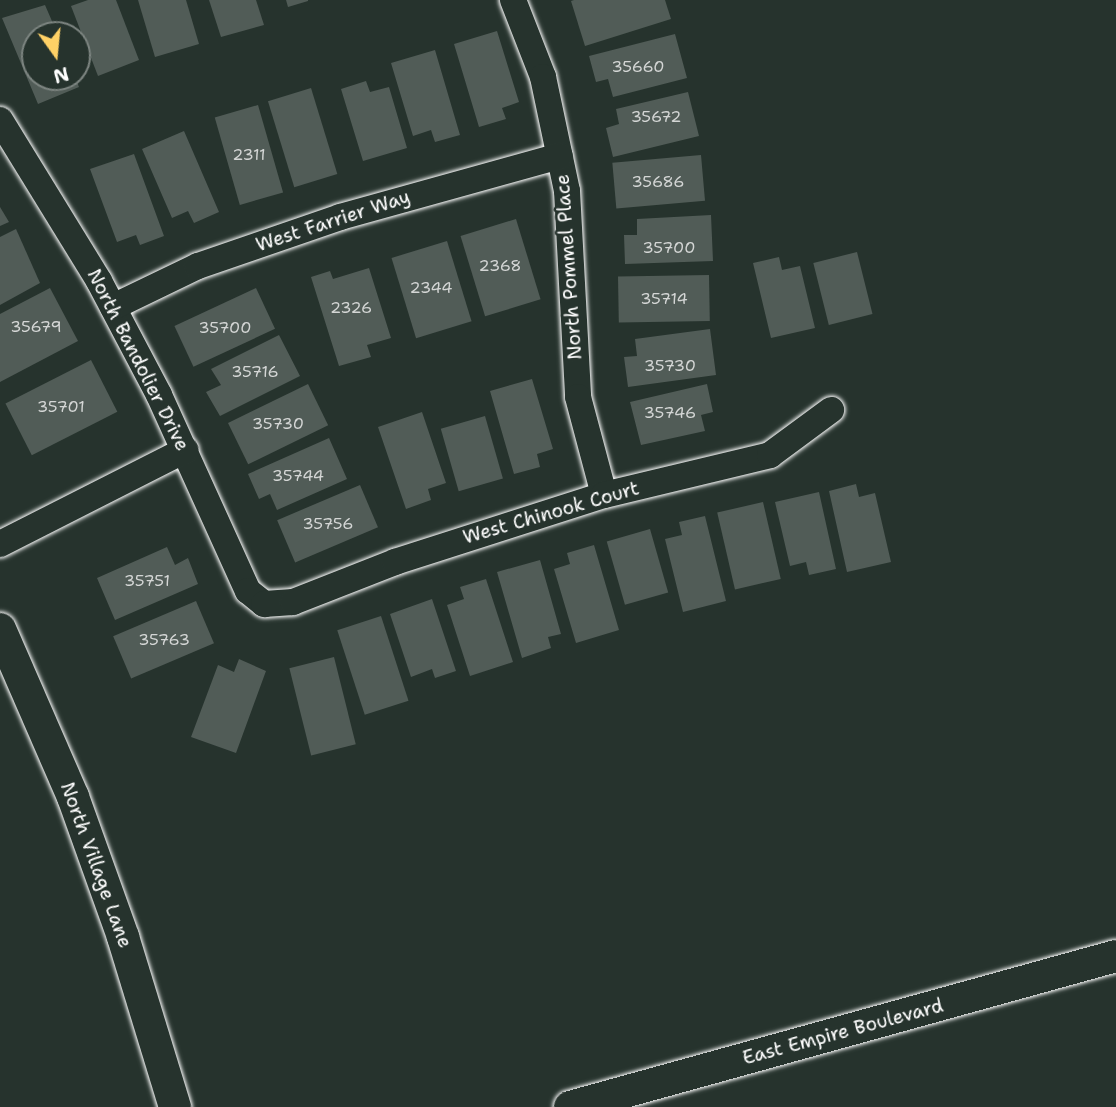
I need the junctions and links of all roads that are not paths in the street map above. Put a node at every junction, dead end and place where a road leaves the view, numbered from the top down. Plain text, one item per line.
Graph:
1 (513, 0) edge
2 (0, 120) edge
3 (560, 156) junction
4 (113, 307) junction
5 (831, 410) dead end
6 (185, 450) junction
7 (604, 495) junction
8 (0, 544) edge
9 (264, 604) joint
10 (0, 629) edge
11 (1116, 956) edge
12 (174, 1107) edge
13 (570, 1107) edge

1 - 3 street, North Pommel Place
2 - 4 street, North Bandolier Drive
3 - 4 street, West Farrier Way
3 - 7 street, North Pommel Place
4 - 6 street, North Bandolier Drive
5 - 7 street, West Chinook Court
6 - 8 street
6 - 9 street, North Bandolier Drive
7 - 9 street, West Chinook Court
10 - 12 street, North Village Lane
11 - 13 street, East Empire Boulevard

